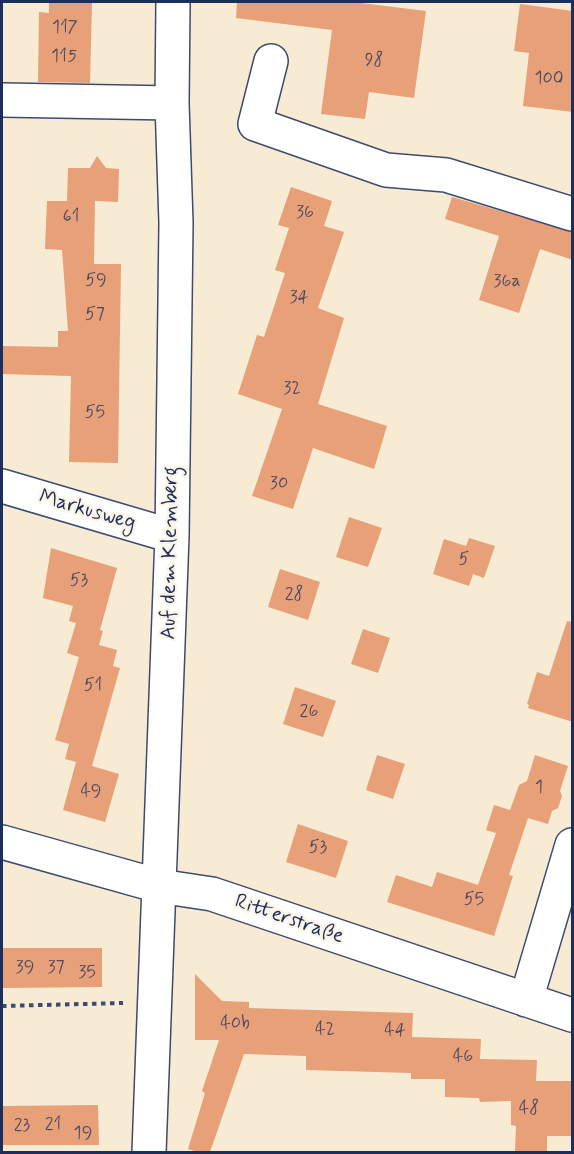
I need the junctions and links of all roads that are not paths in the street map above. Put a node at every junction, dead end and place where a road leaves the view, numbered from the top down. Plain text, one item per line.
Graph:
1 (173, 2) edge
2 (271, 61) dead end
3 (2, 100) edge
4 (171, 103) junction
5 (573, 214) edge
6 (2, 486) edge
7 (172, 536) junction
8 (2, 842) edge
9 (573, 845) edge
10 (159, 886) junction
11 (526, 1000) junction
12 (573, 1015) edge
13 (149, 1152) edge

1 - 4 street, Auf dem Klemberg
2 - 5 street
3 - 4 street
4 - 7 street, Auf dem Klemberg
6 - 7 street, Markusweg
7 - 10 street, Auf dem Klemberg
8 - 10 street, Ritterstraße
9 - 11 street
10 - 11 street, Ritterstraße
10 - 13 street, Auf dem Klemberg
11 - 12 street, Ritterstraße

